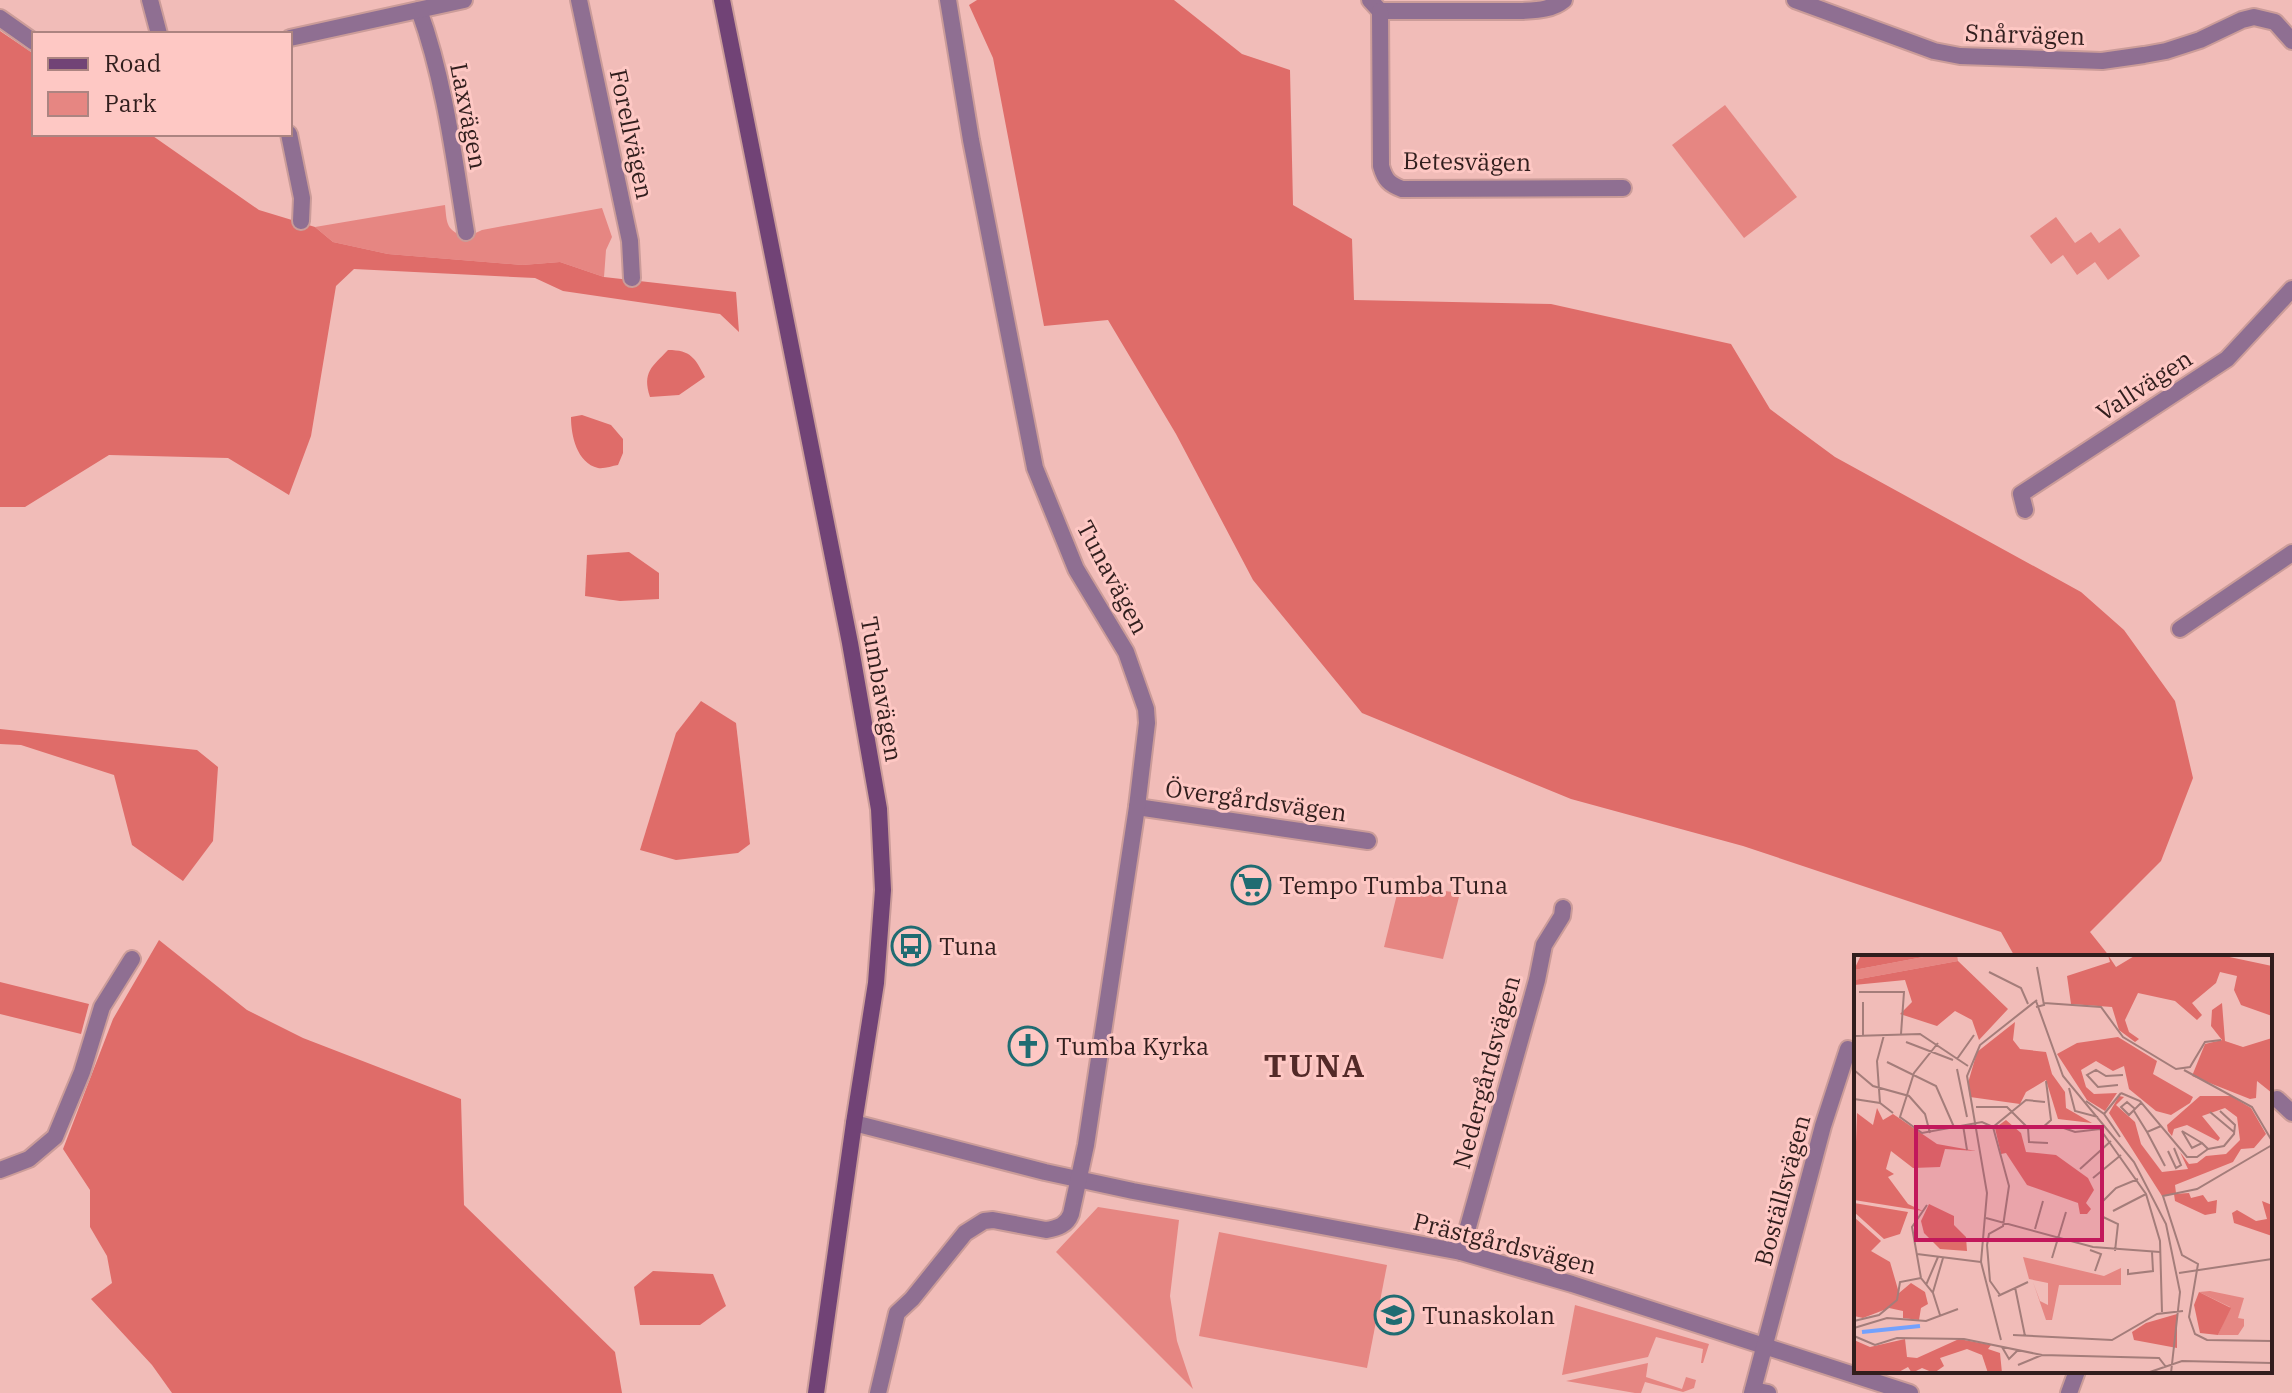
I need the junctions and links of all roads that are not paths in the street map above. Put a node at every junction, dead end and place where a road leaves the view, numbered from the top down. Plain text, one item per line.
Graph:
1 (150, 0) edge
2 (464, 0) edge
3 (579, 0) edge
4 (722, 0) edge
5 (948, 0) edge
6 (1564, 0) edge
7 (1795, 0) edge
8 (1375, 5) edge
9 (419, 10) junction
10 (0, 18) edge
11 (158, 32) edge
12 (292, 38) edge
13 (32, 41) edge
14 (2292, 41) edge
15 (289, 136) edge
16 (1623, 188) dead end
17 (301, 221) dead end
18 (466, 232) dead end
19 (632, 278) dead end
20 (2292, 289) edge
21 (2025, 510) dead end
22 (2292, 553) edge
23 (2180, 629) dead end
24 (1137, 807) junction
25 (1368, 841) dead end
26 (1563, 908) dead end
27 (132, 959) dead end
28 (1848, 1049) dead end
29 (2277, 1099) dead end
30 (2292, 1113) edge
31 (854, 1123) junction
32 (0, 1170) edge
33 (1079, 1180) junction
34 (1461, 1252) junction
35 (1764, 1345) junction
36 (2076, 1373) edge
37 (1757, 1392) edge
38 (816, 1393) edge
39 (878, 1393) edge
40 (1910, 1393) edge
41 (2069, 1393) edge

1 - 11 street
2 - 9 street
3 - 19 street, Forellvägen
4 - 31 main road, Tumbavägen
5 - 24 street, Tunavägen
6 - 8 street
7 - 14 street, Snårvägen
8 - 16 street, Betesvägen
9 - 12 street
9 - 18 street, Laxvägen
10 - 13 street
15 - 17 street
20 - 21 street, Vallvägen
22 - 23 street
24 - 25 street, Övergårdsvägen
24 - 33 street, Tunavägen
26 - 34 street, Nedergårdsvägen
27 - 32 street
28 - 35 street, Boställsvägen
29 - 30 street
31 - 33 street, Prästgårdsvägen
31 - 38 main road, Tumbavägen
33 - 34 street, Prästgårdsvägen
33 - 39 street
34 - 35 street, Prästgårdsvägen
35 - 37 street, Boställsvägen
35 - 40 street, Prästgårdsvägen
36 - 41 street

